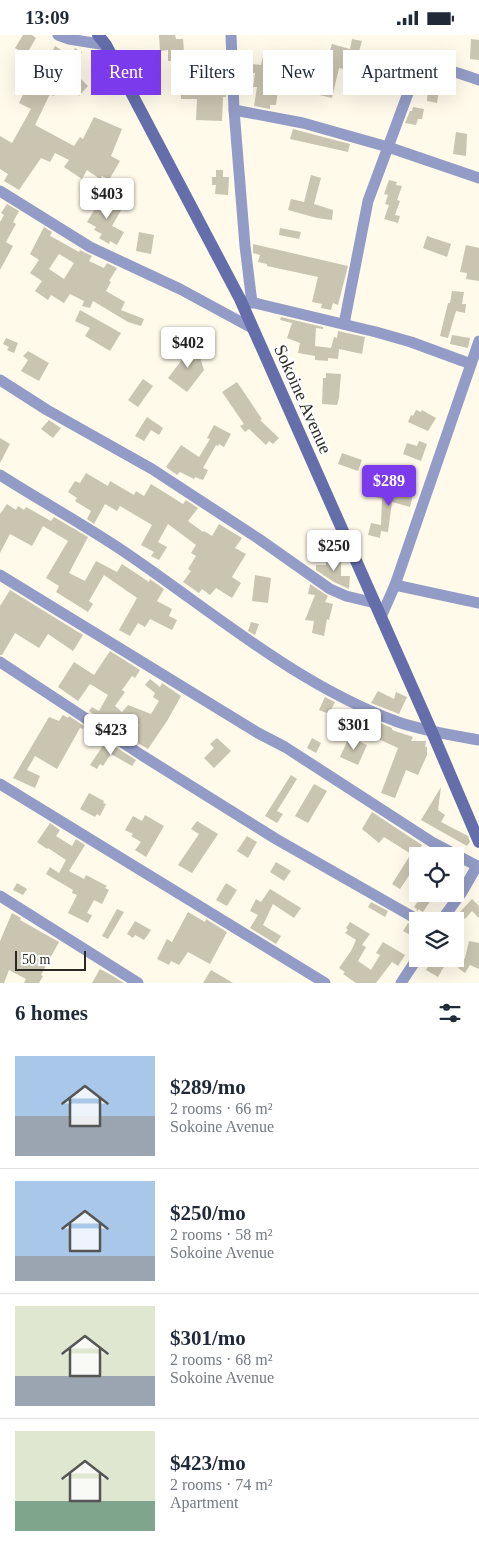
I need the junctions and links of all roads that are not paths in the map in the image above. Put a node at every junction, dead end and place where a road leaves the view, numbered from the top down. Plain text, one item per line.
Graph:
1 (58, 35) edge
2 (231, 35) edge
3 (102, 40) edge
4 (479, 80) edge
5 (234, 110) junction
6 (388, 147) junction
7 (479, 178) edge
8 (0, 191) edge
9 (240, 299) junction
10 (252, 303) junction
11 (344, 324) junction
12 (252, 328) junction
13 (479, 341) edge
14 (471, 364) junction
15 (0, 380) edge
16 (0, 475) edge
17 (0, 575) edge
18 (396, 585) junction
19 (375, 603) junction
20 (479, 603) edge
21 (381, 617) junction
22 (0, 662) edge
23 (432, 732) junction
24 (479, 739) edge
25 (0, 784) edge
26 (479, 842) edge
27 (478, 866) edge
28 (0, 896) edge
29 (448, 912) edge
30 (409, 915) edge
31 (411, 967) edge
32 (138, 983) edge
33 (325, 983) edge
34 (401, 983) edge

1 - 3 street
2 - 5 street
3 - 9 street, Sokoine Avenue
4 - 6 street
5 - 6 street
5 - 10 street
6 - 7 street
6 - 11 street
8 - 12 street
9 - 10 street
9 - 12 street, Sokoine Avenue
10 - 11 street
11 - 14 street
12 - 19 street, Sokoine Avenue
13 - 14 street
14 - 18 street
15 - 19 street
16 - 23 street
17 - 27 street
18 - 20 street
18 - 21 street
19 - 21 street, Sokoine Avenue
21 - 23 street, Sokoine Avenue
22 - 30 street
23 - 24 street
23 - 26 street, Sokoine Avenue
25 - 33 street
27 - 29 street
28 - 32 street
31 - 34 street

